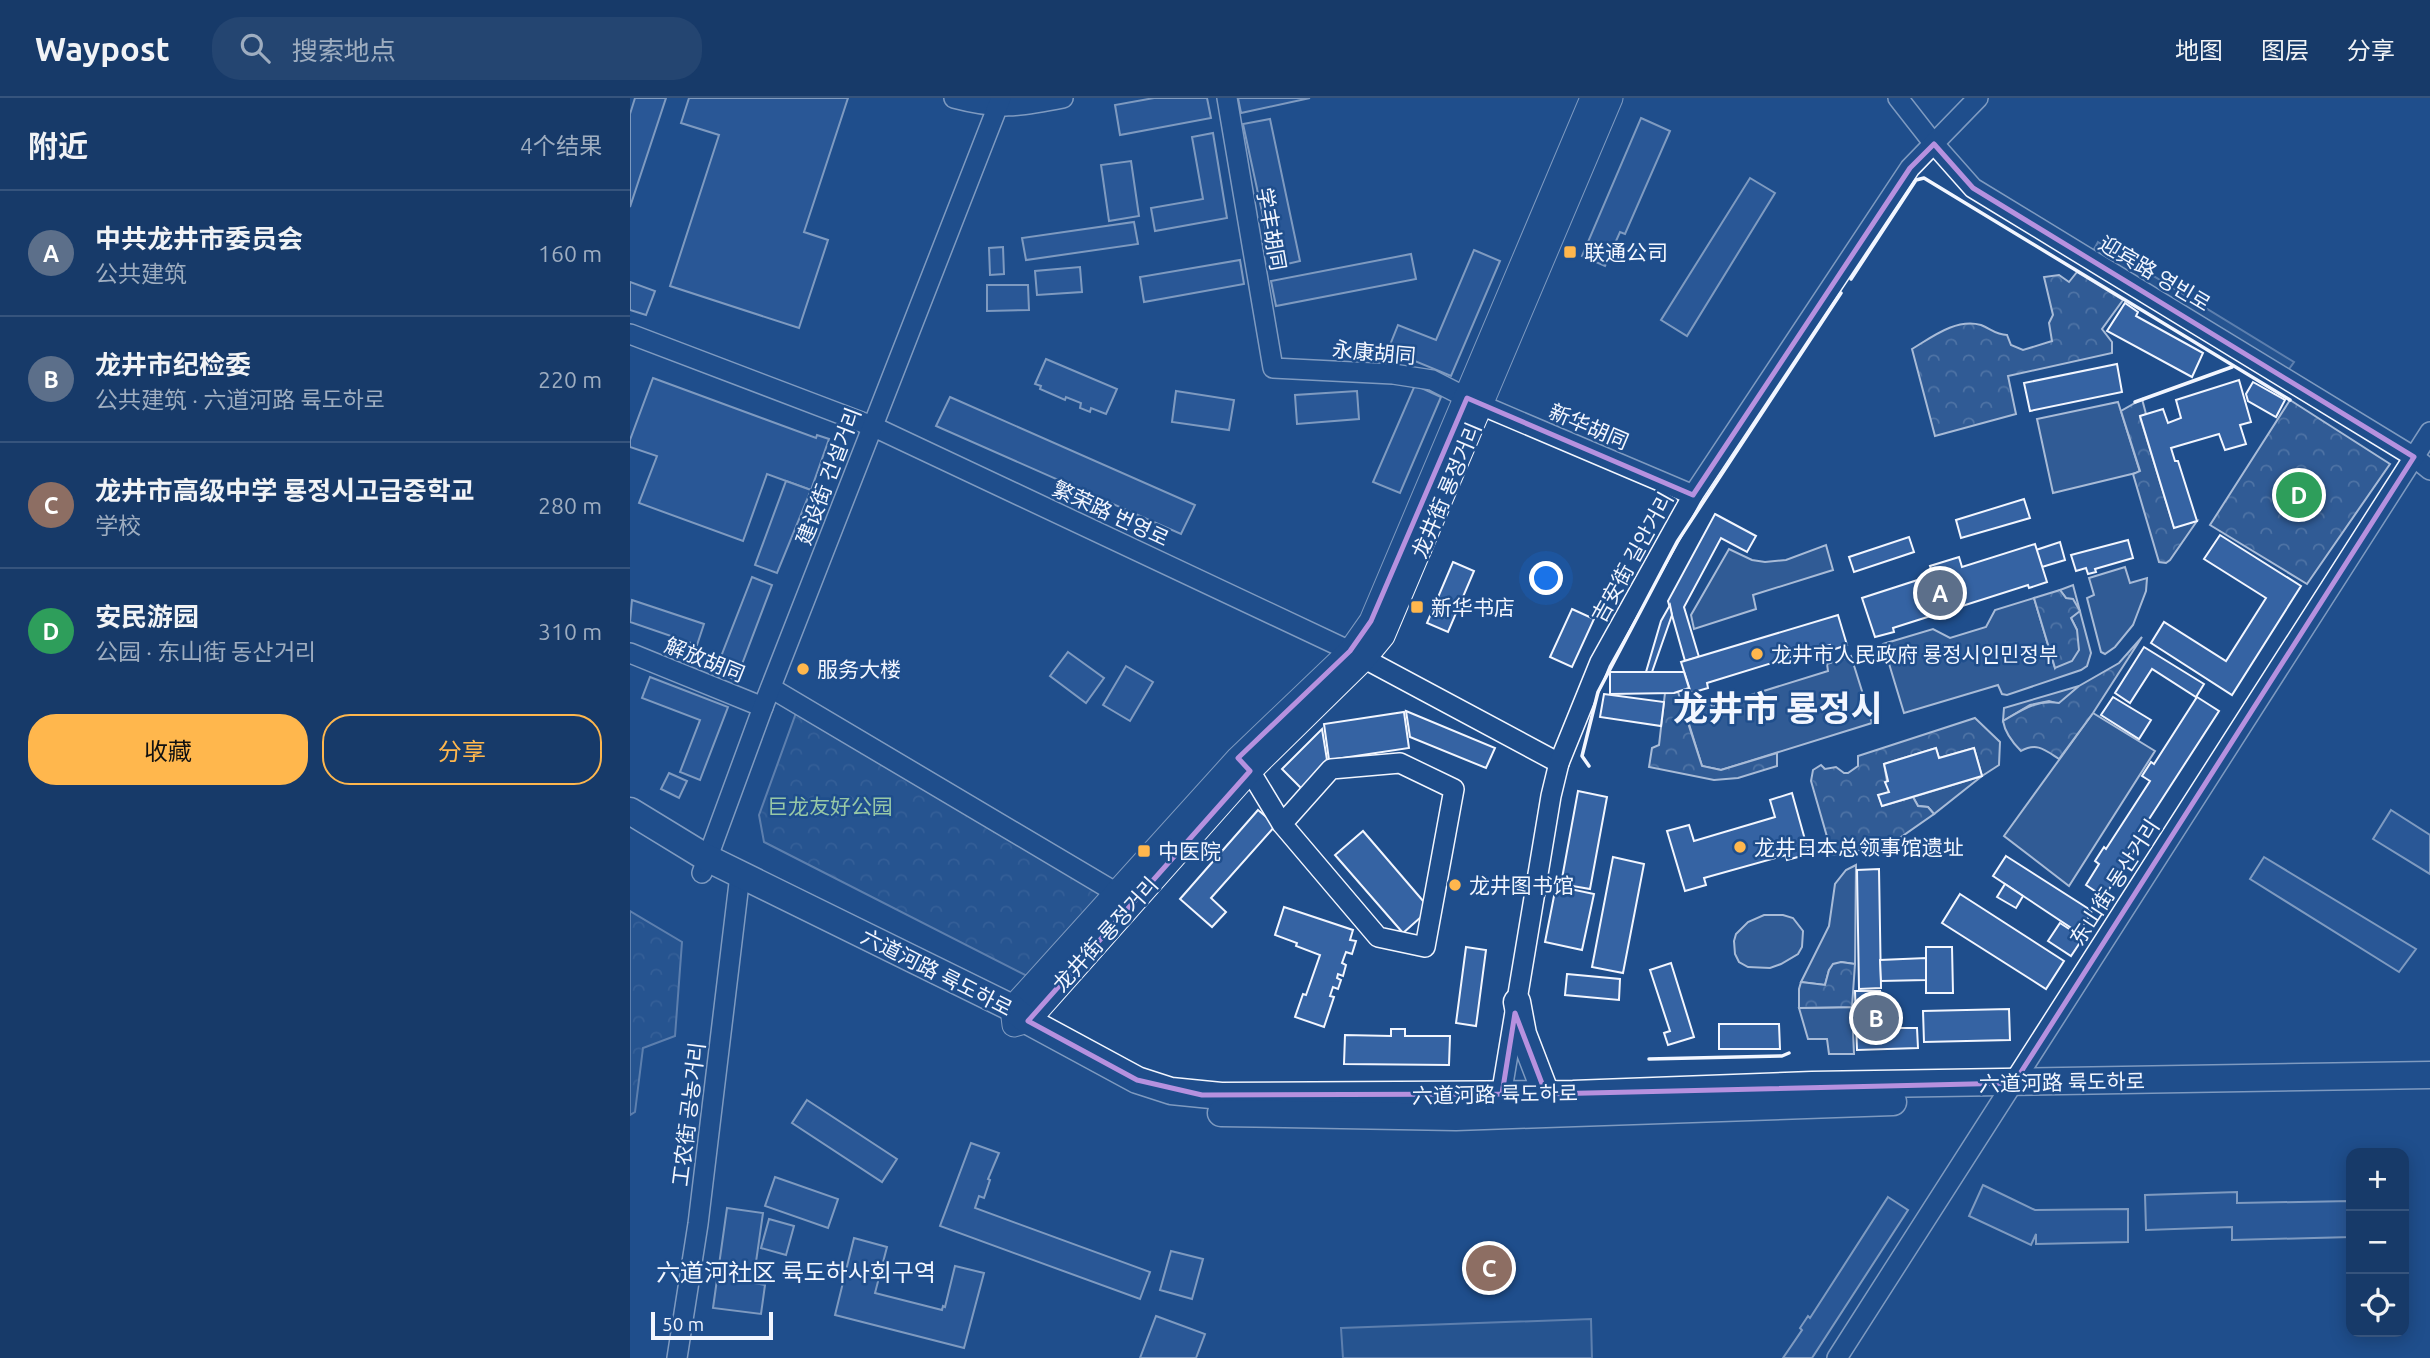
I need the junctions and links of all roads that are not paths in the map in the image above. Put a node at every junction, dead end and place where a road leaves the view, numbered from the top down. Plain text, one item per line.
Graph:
1 (954, 98) edge
2 (1063, 98) edge
3 (1227, 98) edge
4 (1592, 98) edge
5 (1611, 98) edge
6 (1898, 98) edge
7 (1978, 98) edge
8 (999, 103) edge
9 (1934, 144) junction
10 (630, 334) edge
11 (1273, 368) joint
12 (1474, 401) junction
13 (872, 426) junction
14 (2430, 432) edge
15 (2414, 457) junction
16 (2430, 470) edge
17 (1693, 495) junction
18 (630, 653) edge
19 (1357, 655) junction
20 (771, 688) junction
21 (763, 707) junction
22 (1559, 763) junction
23 (1244, 764) junction
24 (630, 811) edge
25 (1282, 824) junction
26 (630, 831) edge
27 (705, 865) junction
28 (739, 883) junction
29 (1115, 892) junction
30 (1517, 1002) junction
31 (1018, 1018) junction
32 (2430, 1075) edge
33 (2430, 1090) edge
34 (2009, 1091) junction
35 (1546, 1094) junction
36 (1500, 1105) junction
37 (677, 1358) edge
38 (1838, 1358) edge

1 - 8 street
2 - 8 street
3 - 11 street, 学丰胡同
4 - 12 main road, 龙井街 룡정거리
5 - 12 main road, 龙井街 룡정거리
6 - 9 street, 迎宾路 영빈로
7 - 9 street, 吉安街 길안거리
8 - 13 street, 建设街 건설거리
9 - 15 street, 迎宾路 영빈로
9 - 17 street, 吉安街 길안거리
10 - 13 street, 繁荣路 번영로
11 - 12 street, 永康胡同
12 - 17 street, 新华胡同
12 - 19 main road, 龙井街 룡정거리
13 - 19 street, 繁荣路 번영로
13 - 20 street, 建设街 건설거리
14 - 15 street, 东山街 동산거리
15 - 16 street, 迎宾路 영빈로
15 - 34 street, 东山街 동산거리
17 - 22 street, 吉安街 길안거리
18 - 21 street, 解放胡同
19 - 22 street, 繁荣路 번영로
19 - 23 main road, 龙井街 룡정거리
20 - 21 street, 建设街 건설거리
20 - 29 street
21 - 27 street, 建设街 건설거리
22 - 30 street, 吉安街 길안거리
23 - 25 street
23 - 29 main road, 龙井街 룡정거리
23 - 31 main road, 龙井街 룡정거리
24 - 27 highway, 六道河路 륙도하로
25 - 25 street
26 - 27 highway, 六道河路 륙도하로
27 - 28 highway, 六道河路 륙도하로
28 - 31 highway, 六道河路 륙도하로
28 - 37 street, 工农街 공농거리
29 - 31 main road, 龙井街 룡정거리
30 - 35 highway
30 - 36 street, 吉安街 길안거리
31 - 36 highway, 六道河路 륙도하로
32 - 34 highway, 六道河路 륙도하로
33 - 34 highway, 六道河路 륙도하로
34 - 35 highway, 六道河路 륙도하로
34 - 36 highway, 六道河路 륙도하로
34 - 38 street, 东山街 동산거리
35 - 36 highway, 六道河路 륙도하로

